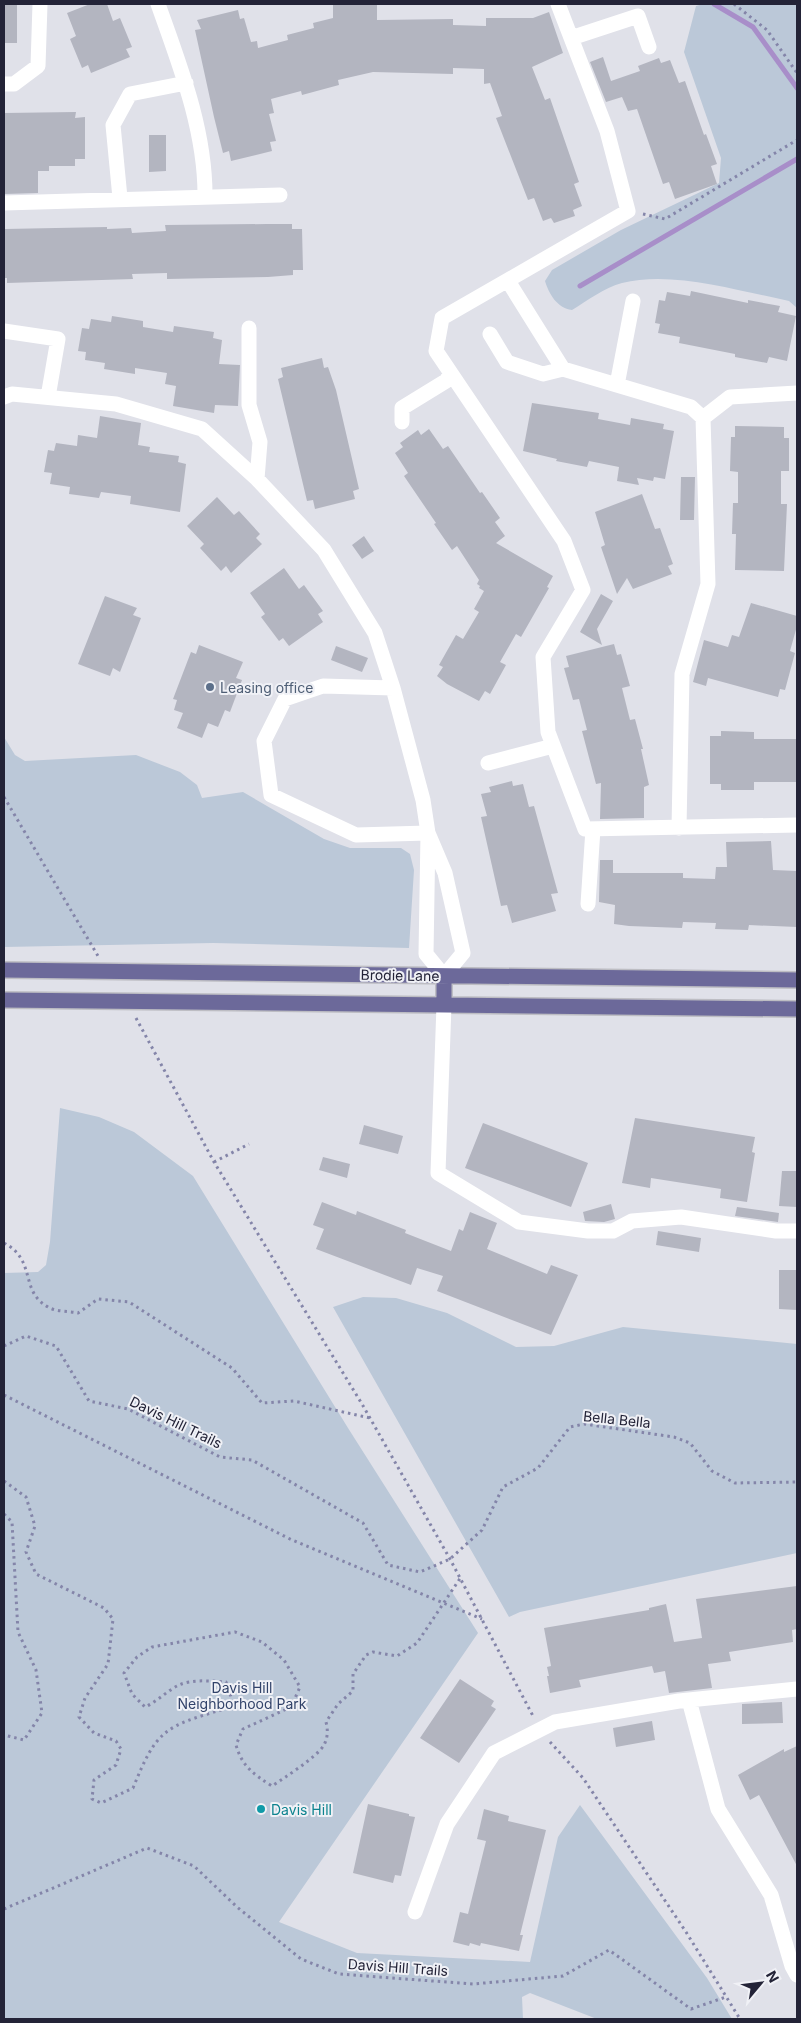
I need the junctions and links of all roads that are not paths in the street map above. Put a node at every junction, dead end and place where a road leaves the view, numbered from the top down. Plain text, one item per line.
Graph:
1 (40, 4) edge
2 (158, 4) edge
3 (558, 4) edge
4 (571, 38) junction
5 (649, 47) dead end
6 (186, 83) junction
7 (4, 84) edge
8 (205, 195) junction
9 (280, 195) dead end
10 (120, 198) junction
11 (4, 202) edge
12 (508, 281) junction
13 (633, 301) dead end
14 (249, 328) dead end
15 (4, 331) edge
16 (490, 334) dead end
17 (563, 369) junction
18 (451, 374) junction
19 (618, 385) junction
20 (797, 394) edge
21 (4, 397) edge
22 (48, 397) junction
23 (703, 418) junction
24 (402, 422) dead end
25 (257, 479) junction
26 (394, 688) junction
27 (554, 746) junction
28 (488, 763) dead end
29 (797, 825) edge
30 (679, 828) junction
31 (593, 829) junction
32 (428, 832) junction
33 (588, 904) dead end
34 (4, 970) edge
35 (444, 976) junction
36 (797, 980) edge
37 (4, 1000) edge
38 (444, 1005) junction
39 (797, 1009) edge
40 (797, 1231) edge
41 (797, 1689) edge
42 (689, 1700) junction
43 (415, 1912) dead end
44 (797, 1975) edge

1 - 7 lane
2 - 6 lane
3 - 4 lane
4 - 5 lane
4 - 12 lane
6 - 8 lane
6 - 10 lane
8 - 9 lane
8 - 10 lane
10 - 11 lane
12 - 17 lane
12 - 18 lane
13 - 19 lane
14 - 25 lane
15 - 22 lane
16 - 17 lane
17 - 19 lane
18 - 24 lane
18 - 27 lane
19 - 23 lane
20 - 23 lane
21 - 22 lane
22 - 25 lane
23 - 30 lane
25 - 26 lane
26 - 32 lane
26 - 32 lane
27 - 28 lane
27 - 31 lane
29 - 30 lane
30 - 31 lane
31 - 33 lane
32 - 35 lane
32 - 35 lane
34 - 35 main road, Brodie Lane
35 - 36 main road, Brodie Lane
35 - 38 main road
37 - 38 main road
38 - 39 main road
38 - 40 lane
41 - 42 lane
42 - 43 lane
42 - 44 lane

